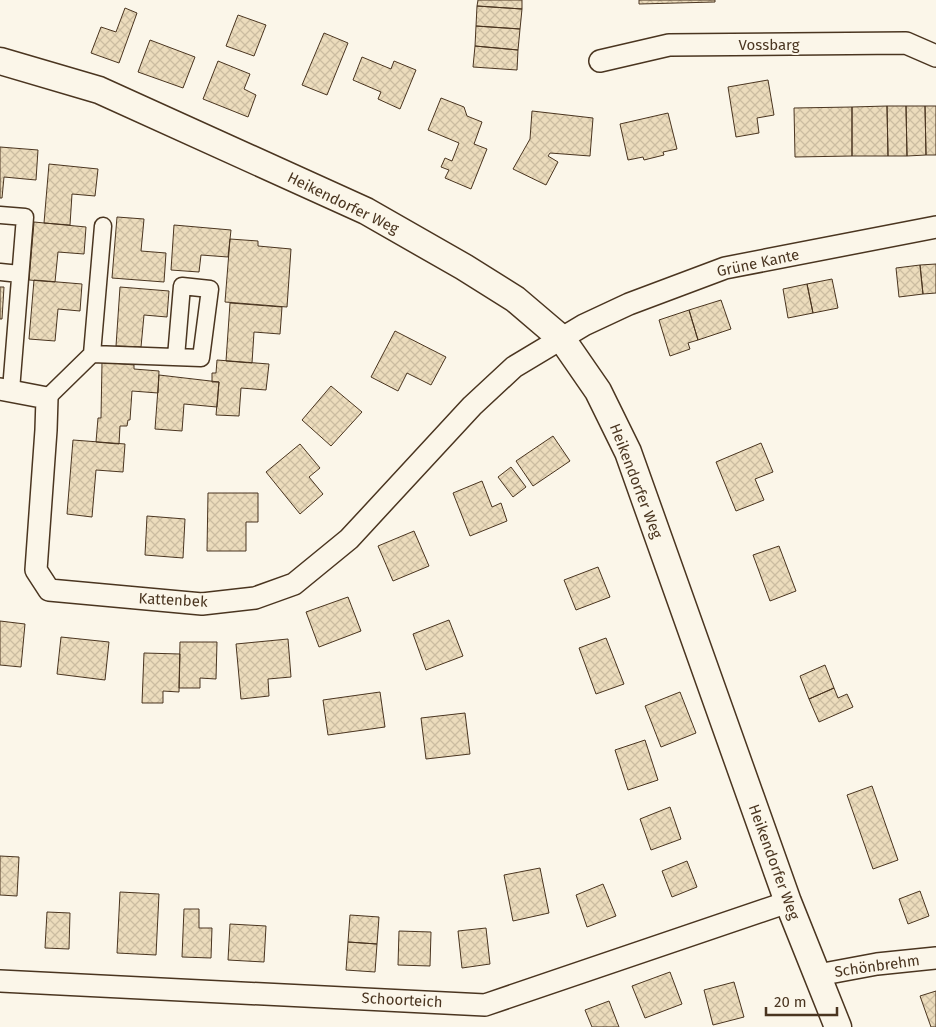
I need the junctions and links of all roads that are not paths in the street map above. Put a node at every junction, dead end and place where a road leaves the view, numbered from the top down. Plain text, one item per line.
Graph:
1 (936, 56) edge
2 (600, 60) dead end
3 (0, 61) edge
4 (0, 214) edge
5 (103, 226) dead end
6 (936, 227) edge
7 (0, 272) edge
8 (20, 274) junction
9 (562, 339) junction
10 (92, 354) junction
11 (176, 357) dead end
12 (6, 390) edge
13 (47, 398) junction
14 (788, 902) junction
15 (936, 958) edge
16 (818, 975) junction
17 (0, 981) edge
18 (838, 1027) edge

1 - 2 street, Vossbarg
3 - 9 street, Heikendorfer Weg
4 - 8 street
5 - 10 street
6 - 9 street, Grüne Kante
7 - 8 street
8 - 12 street
9 - 13 street, Kattenbek
9 - 14 street, Heikendorfer Weg
10 - 11 street
10 - 13 street
12 - 13 street
14 - 16 street, Heikendorfer Weg
14 - 17 street, Schoorteich
15 - 16 street, Schönbrehm
16 - 18 street, Heikendorfer Weg

